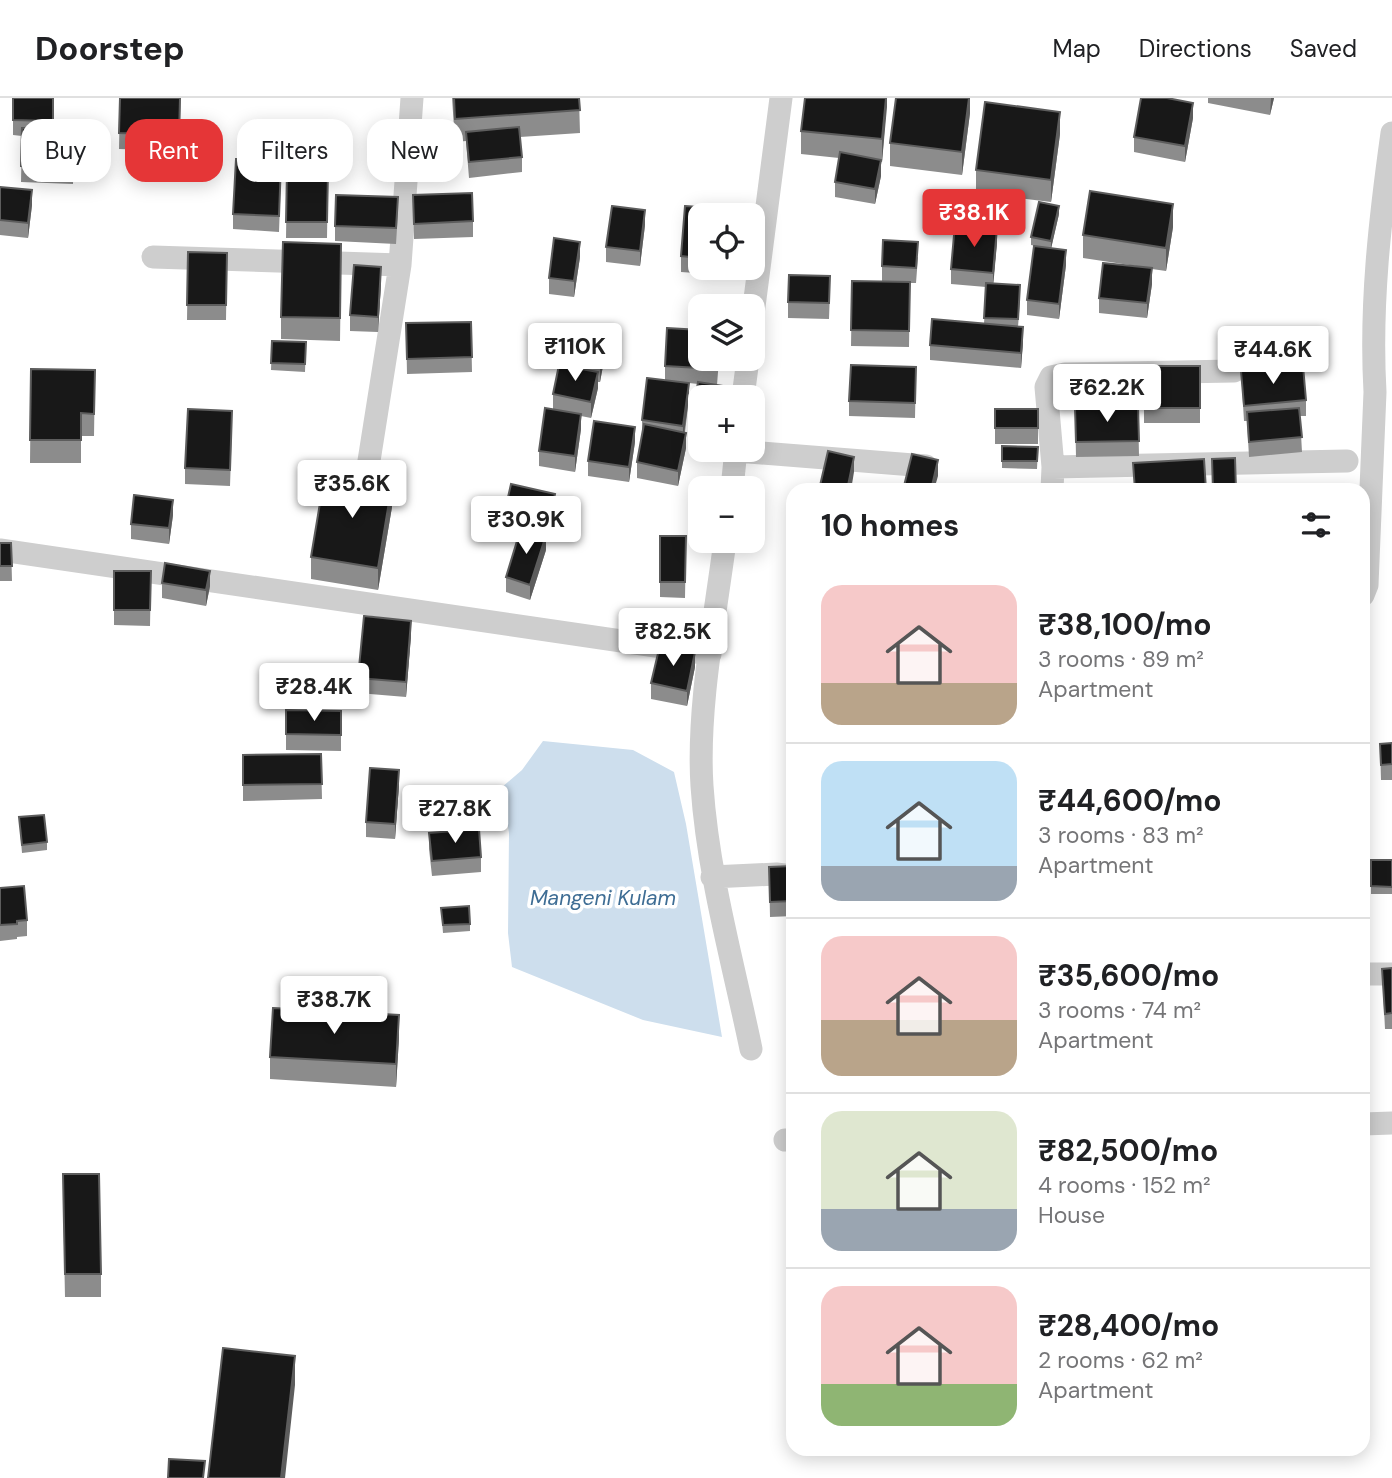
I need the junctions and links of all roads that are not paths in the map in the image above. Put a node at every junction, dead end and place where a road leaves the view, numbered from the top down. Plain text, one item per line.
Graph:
1 (412, 98) edge
2 (780, 98) edge
3 (1392, 133) edge
4 (153, 257) dead end
5 (400, 265) junction
6 (756, 294) edge
7 (1234, 371) dead end
8 (765, 452) edge
9 (1347, 461) dead end
10 (926, 466) edge
11 (1053, 467) junction
12 (1052, 483) edge
13 (365, 486) edge
14 (1370, 513) edge
15 (0, 550) edge
16 (723, 553) edge
17 (710, 654) junction
18 (786, 875) edge
19 (712, 877) junction
20 (1370, 974) edge
21 (1392, 974) edge
22 (751, 1049) dead end
23 (1392, 1123) edge
24 (1370, 1124) edge

1 - 5 street
2 - 6 street
3 - 14 street
4 - 5 street
5 - 13 street
7 - 11 street
8 - 10 street
9 - 11 street
11 - 12 street
15 - 17 street
16 - 17 street
17 - 19 street
18 - 19 street
19 - 22 street
20 - 21 street
23 - 24 street

